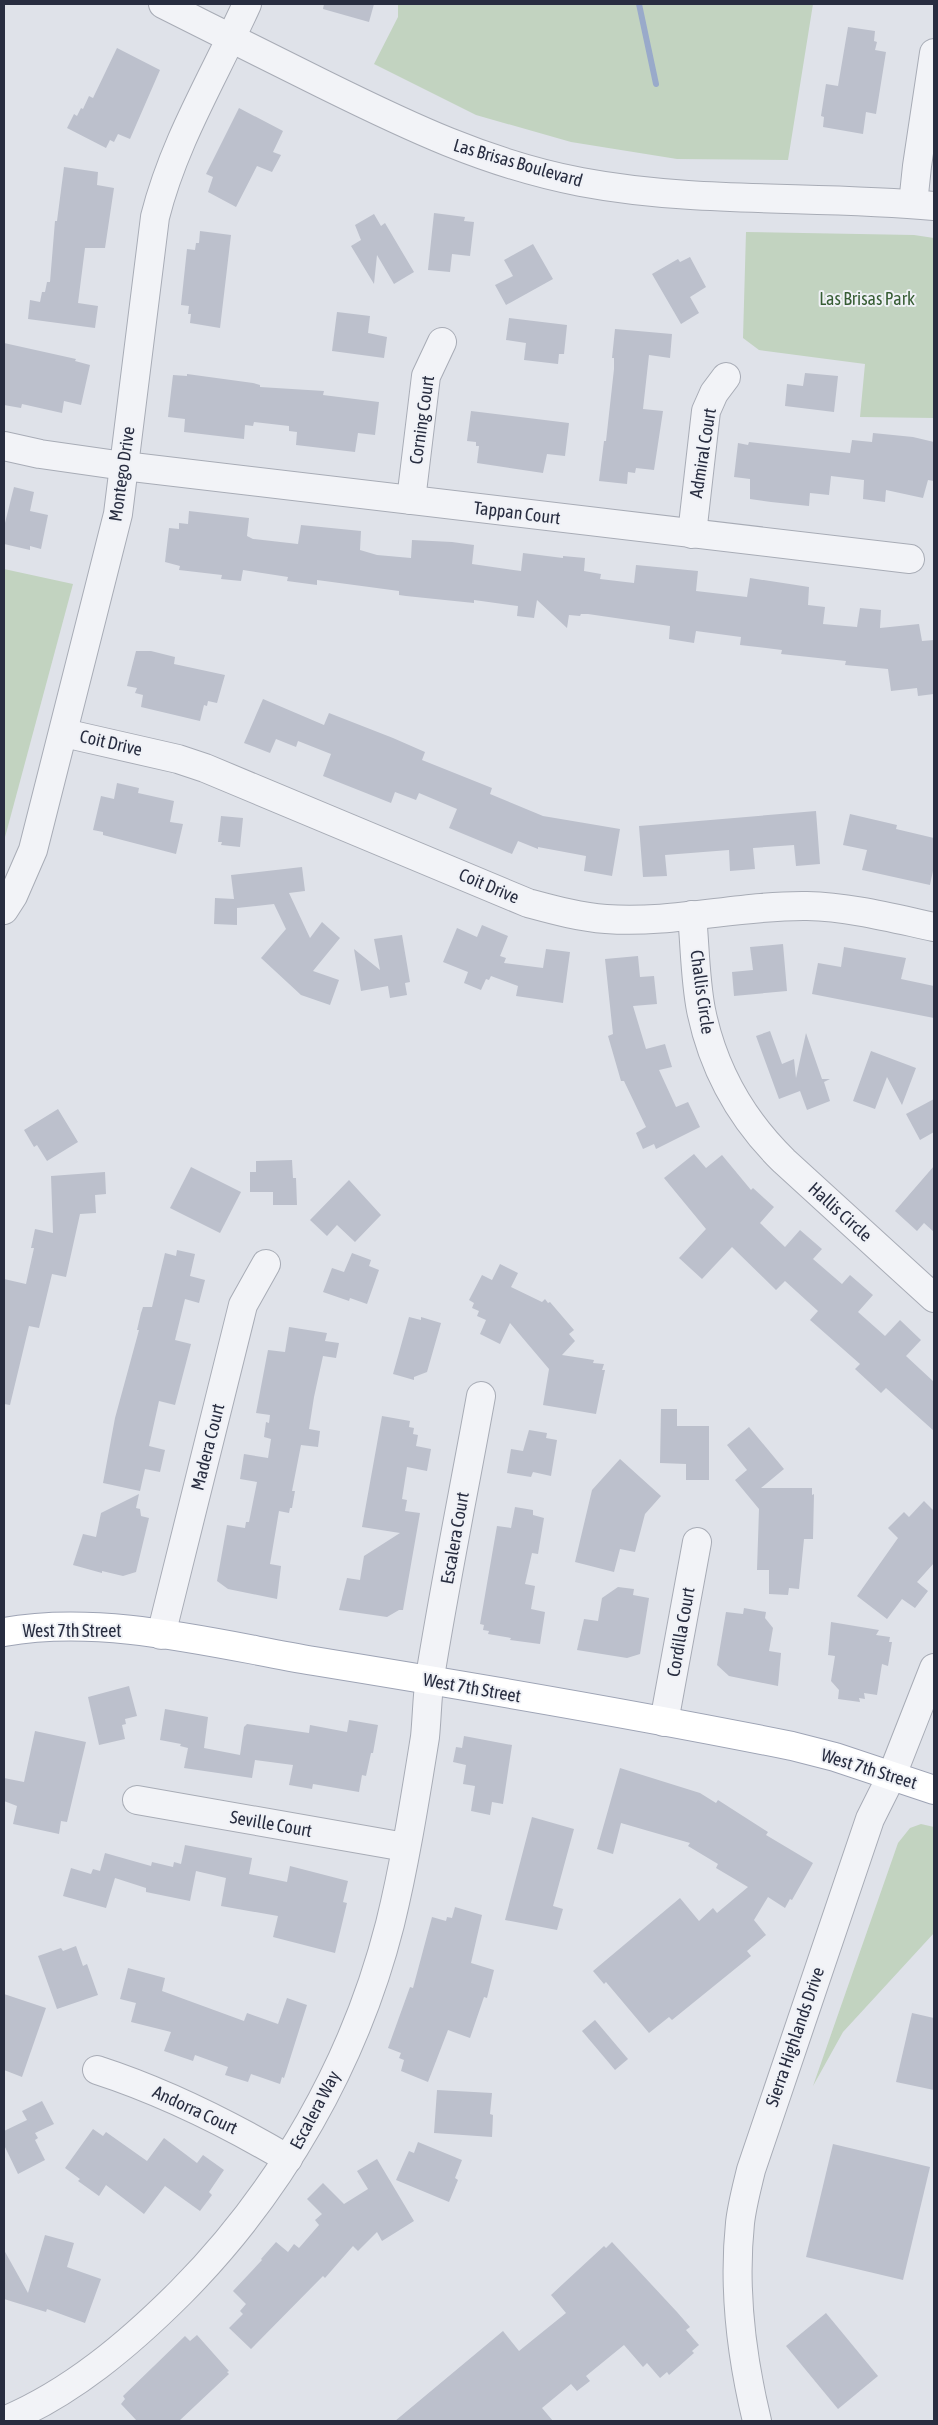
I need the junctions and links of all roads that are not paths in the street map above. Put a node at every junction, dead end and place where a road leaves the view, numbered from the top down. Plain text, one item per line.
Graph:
1 (162, 4) edge
2 (247, 4) edge
3 (231, 38) junction
4 (934, 53) edge
5 (924, 205) edge
6 (442, 342) dead end
7 (726, 376) dead end
8 (4, 446) edge
9 (124, 466) junction
10 (411, 500) junction
11 (692, 534) junction
12 (910, 560) dead end
13 (64, 733) junction
14 (4, 910) edge
15 (692, 915) junction
16 (934, 927) edge
17 (766, 1144) joint
18 (266, 1264) dead end
19 (924, 1289) edge
20 (481, 1396) dead end
21 (697, 1542) dead end
22 (4, 1632) edge
23 (161, 1635) junction
24 (934, 1668) edge
25 (430, 1680) junction
26 (664, 1722) junction
27 (892, 1775) junction
28 (934, 1790) edge
29 (137, 1800) dead end
30 (405, 1847) junction
31 (97, 2070) dead end
32 (288, 2159) junction
33 (4, 2421) edge
34 (757, 2421) edge

1 - 3 street, Las Brisas Boulevard
2 - 3 street, Montego Drive
3 - 5 street, Las Brisas Boulevard
3 - 9 street, Montego Drive
4 - 5 street
6 - 10 street, Corning Court
7 - 11 street, Admiral Court
8 - 9 street, Tappan Court
9 - 10 street, Tappan Court
9 - 13 street, Montego Drive
10 - 11 street, Tappan Court
11 - 12 street, Tappan Court
13 - 14 street, Montego Drive
13 - 15 street, Coit Drive
15 - 16 street, Coit Drive
15 - 17 street, Challis Circle
17 - 19 street, Hallis Circle
18 - 23 street, Madera Court
20 - 25 street, Escalera Court
21 - 26 street, Cordilla Court
22 - 23 main road, West 7th Street
23 - 25 main road, West 7th Street
24 - 27 street, Sierra Highlands Drive
25 - 26 main road, West 7th Street
25 - 30 street, Escalera Way
26 - 27 main road, West 7th Street
27 - 28 main road, West 7th Street
27 - 34 street, Sierra Highlands Drive
29 - 30 street, Seville Court
30 - 32 street, Escalera Way
31 - 32 street, Andorra Court
32 - 33 street, Escalera Way

